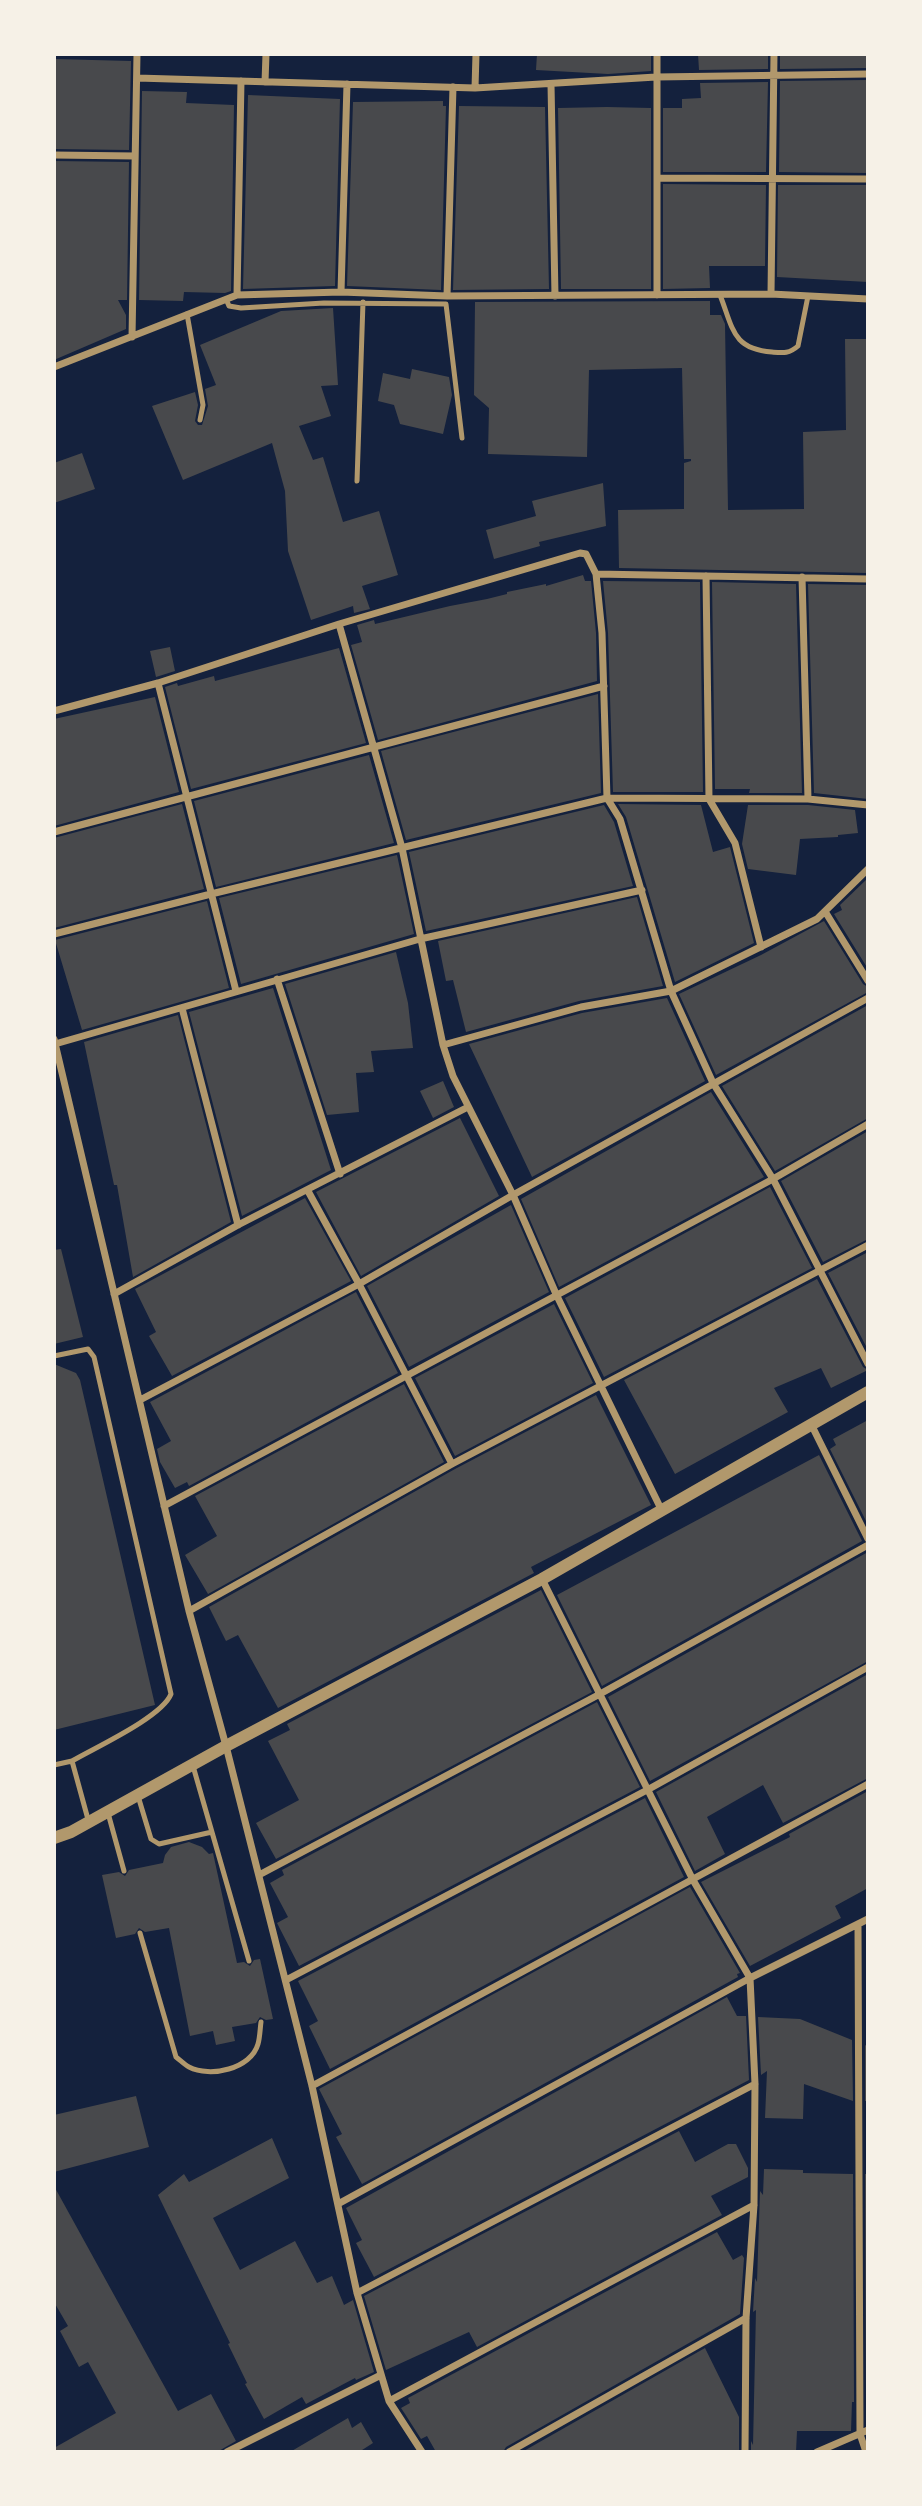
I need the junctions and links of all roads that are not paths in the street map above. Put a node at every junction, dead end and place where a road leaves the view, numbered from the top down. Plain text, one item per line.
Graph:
1 (137, 54) edge
2 (265, 54) edge
3 (475, 54) edge
4 (657, 54) edge
5 (774, 54) edge
6 (774, 74) junction
7 (868, 74) edge
8 (656, 77) junction
9 (137, 78) junction
10 (241, 81) junction
11 (265, 82) junction
12 (347, 84) junction
13 (551, 84) junction
14 (453, 87) junction
15 (475, 88) junction
16 (54, 155) edge
17 (135, 156) junction
18 (657, 178) junction
19 (773, 178) junction
20 (868, 179) edge
21 (341, 292) junction
22 (771, 294) junction
23 (237, 295) junction
24 (657, 295) junction
25 (720, 295) junction
26 (447, 296) junction
27 (555, 296) junction
28 (808, 296) junction
29 (226, 299) junction
30 (868, 299) edge
31 (363, 302) junction
32 (187, 314) junction
33 (132, 337) junction
34 (54, 367) edge
35 (200, 420) dead end
36 (462, 438) dead end
37 (356, 481) dead end
38 (596, 574) junction
39 (706, 576) junction
40 (802, 577) junction
41 (868, 579) edge
42 (339, 624) junction
43 (158, 683) junction
44 (604, 686) junction
45 (54, 711) edge
46 (376, 747) junction
47 (186, 798) junction
48 (607, 798) junction
49 (709, 799) junction
50 (808, 799) junction
51 (868, 805) edge
52 (54, 832) edge
53 (402, 848) junction
54 (868, 869) edge
55 (642, 890) junction
56 (211, 894) junction
57 (826, 913) junction
58 (54, 934) edge
59 (420, 939) junction
60 (761, 947) junction
61 (277, 979) junction
62 (868, 981) edge
63 (236, 991) junction
64 (671, 991) junction
65 (868, 998) edge
66 (182, 1008) junction
67 (55, 1041) edge
68 (443, 1045) junction
69 (63, 1077) junction
70 (54, 1079) edge
71 (713, 1083) junction
72 (468, 1107) junction
73 (868, 1124) edge
74 (340, 1174) junction
75 (774, 1179) junction
76 (308, 1191) junction
77 (513, 1195) junction
78 (238, 1225) junction
79 (868, 1245) edge
80 (821, 1271) junction
81 (359, 1284) junction
82 (114, 1294) junction
83 (556, 1294) junction
84 (54, 1356) edge
85 (868, 1364) edge
86 (406, 1374) junction
87 (599, 1385) junction
88 (868, 1392) edge
89 (139, 1401) junction
90 (811, 1424) junction
91 (452, 1464) junction
92 (164, 1506) junction
93 (662, 1511) junction
94 (868, 1539) edge
95 (868, 1545) edge
96 (542, 1579) junction
97 (189, 1611) junction
98 (868, 1667) edge
99 (600, 1693) junction
100 (226, 1746) junction
101 (72, 1760) junction
102 (54, 1765) edge
103 (193, 1766) junction
104 (868, 1784) edge
105 (649, 1789) junction
106 (138, 1796) junction
107 (107, 1812) junction
108 (89, 1823) junction
109 (212, 1832) junction
110 (54, 1838) edge
111 (124, 1871) dead end
112 (259, 1875) junction
113 (693, 1880) junction
114 (868, 1919) edge
115 (858, 1925) junction
116 (140, 1933) dead end
117 (249, 1961) dead end
118 (750, 1978) junction
119 (286, 1980) junction
120 (261, 2022) dead end
121 (755, 2084) junction
122 (312, 2085) junction
123 (338, 2204) junction
124 (754, 2205) junction
125 (357, 2293) junction
126 (747, 2318) junction
127 (382, 2375) junction
128 (389, 2401) junction
129 (864, 2432) edge
130 (238, 2449) edge
131 (227, 2452) edge
132 (422, 2452) edge
133 (509, 2452) edge
134 (745, 2452) edge
135 (817, 2452) edge
136 (866, 2452) edge

1 - 9 street
2 - 11 street
3 - 15 street
4 - 8 street
5 - 6 street
6 - 7 street
6 - 8 street
6 - 19 street
8 - 13 street
8 - 18 street
9 - 10 street
9 - 17 street
10 - 11 street
10 - 23 street
11 - 12 street
12 - 14 street
12 - 21 street
13 - 15 street
13 - 27 street
14 - 15 street
14 - 26 street
16 - 17 street
17 - 33 street
18 - 19 street
18 - 24 street
19 - 20 street
19 - 22 street
21 - 23 street
21 - 26 street
22 - 25 street
22 - 28 street
23 - 29 street
24 - 25 street
24 - 27 street
25 - 28 lane
26 - 27 street
28 - 30 street
29 - 31 lane
29 - 32 street
31 - 36 lane
31 - 37 lane
32 - 33 street
32 - 35 lane
33 - 34 street
38 - 39 street
38 - 42 street
38 - 44 street
39 - 40 street
39 - 49 street
40 - 41 street
40 - 50 street
42 - 43 street
42 - 46 street
43 - 45 street
43 - 47 street
44 - 46 street
44 - 48 street
46 - 47 street
46 - 53 street
47 - 52 street
47 - 56 street
48 - 49 street
48 - 53 street
48 - 55 street
49 - 50 street
49 - 60 street
50 - 51 street
53 - 56 street
53 - 59 street
54 - 57 street
55 - 59 street
55 - 64 street
56 - 58 street
56 - 63 street
57 - 60 street
57 - 62 street
59 - 61 street
59 - 68 street
60 - 64 street
61 - 63 street
61 - 74 street
63 - 66 street
64 - 68 street
64 - 71 street
65 - 71 street
66 - 67 street
66 - 78 street
67 - 69 street
68 - 72 street
69 - 70 lane
69 - 82 street
71 - 75 street
71 - 77 street
72 - 74 street
72 - 77 street
73 - 75 street
74 - 76 street
75 - 80 street
75 - 83 street
76 - 78 street
76 - 81 street
77 - 81 street
77 - 83 street
78 - 82 street
79 - 80 street
80 - 85 street
80 - 87 street
81 - 86 street
81 - 89 street
82 - 89 street
83 - 86 street
83 - 87 street
84 - 101 lane
86 - 91 street
86 - 92 street
87 - 91 street
87 - 93 street
88 - 90 street
89 - 92 street
90 - 93 street
90 - 94 street
91 - 97 street
92 - 97 street
93 - 96 street
95 - 99 street
96 - 99 street
96 - 100 street
97 - 100 street
98 - 105 street
99 - 105 street
99 - 112 street
100 - 103 street
100 - 112 street
101 - 102 lane
101 - 108 lane
103 - 106 street
103 - 109 lane
104 - 113 street
105 - 113 street
105 - 119 street
106 - 107 street
106 - 109 lane
107 - 108 street
107 - 111 lane
108 - 110 street
109 - 117 lane
112 - 119 street
113 - 118 street
113 - 122 street
114 - 115 street
115 - 118 street
115 - 129 street
116 - 120 lane
118 - 121 street
118 - 123 street
119 - 122 street
121 - 124 street
121 - 125 street
122 - 123 street
123 - 125 street
124 - 126 street
124 - 128 street
125 - 127 street
126 - 133 street
126 - 134 street
127 - 128 street
127 - 130 street
128 - 132 street
129 - 135 street
129 - 136 street
130 - 131 street

